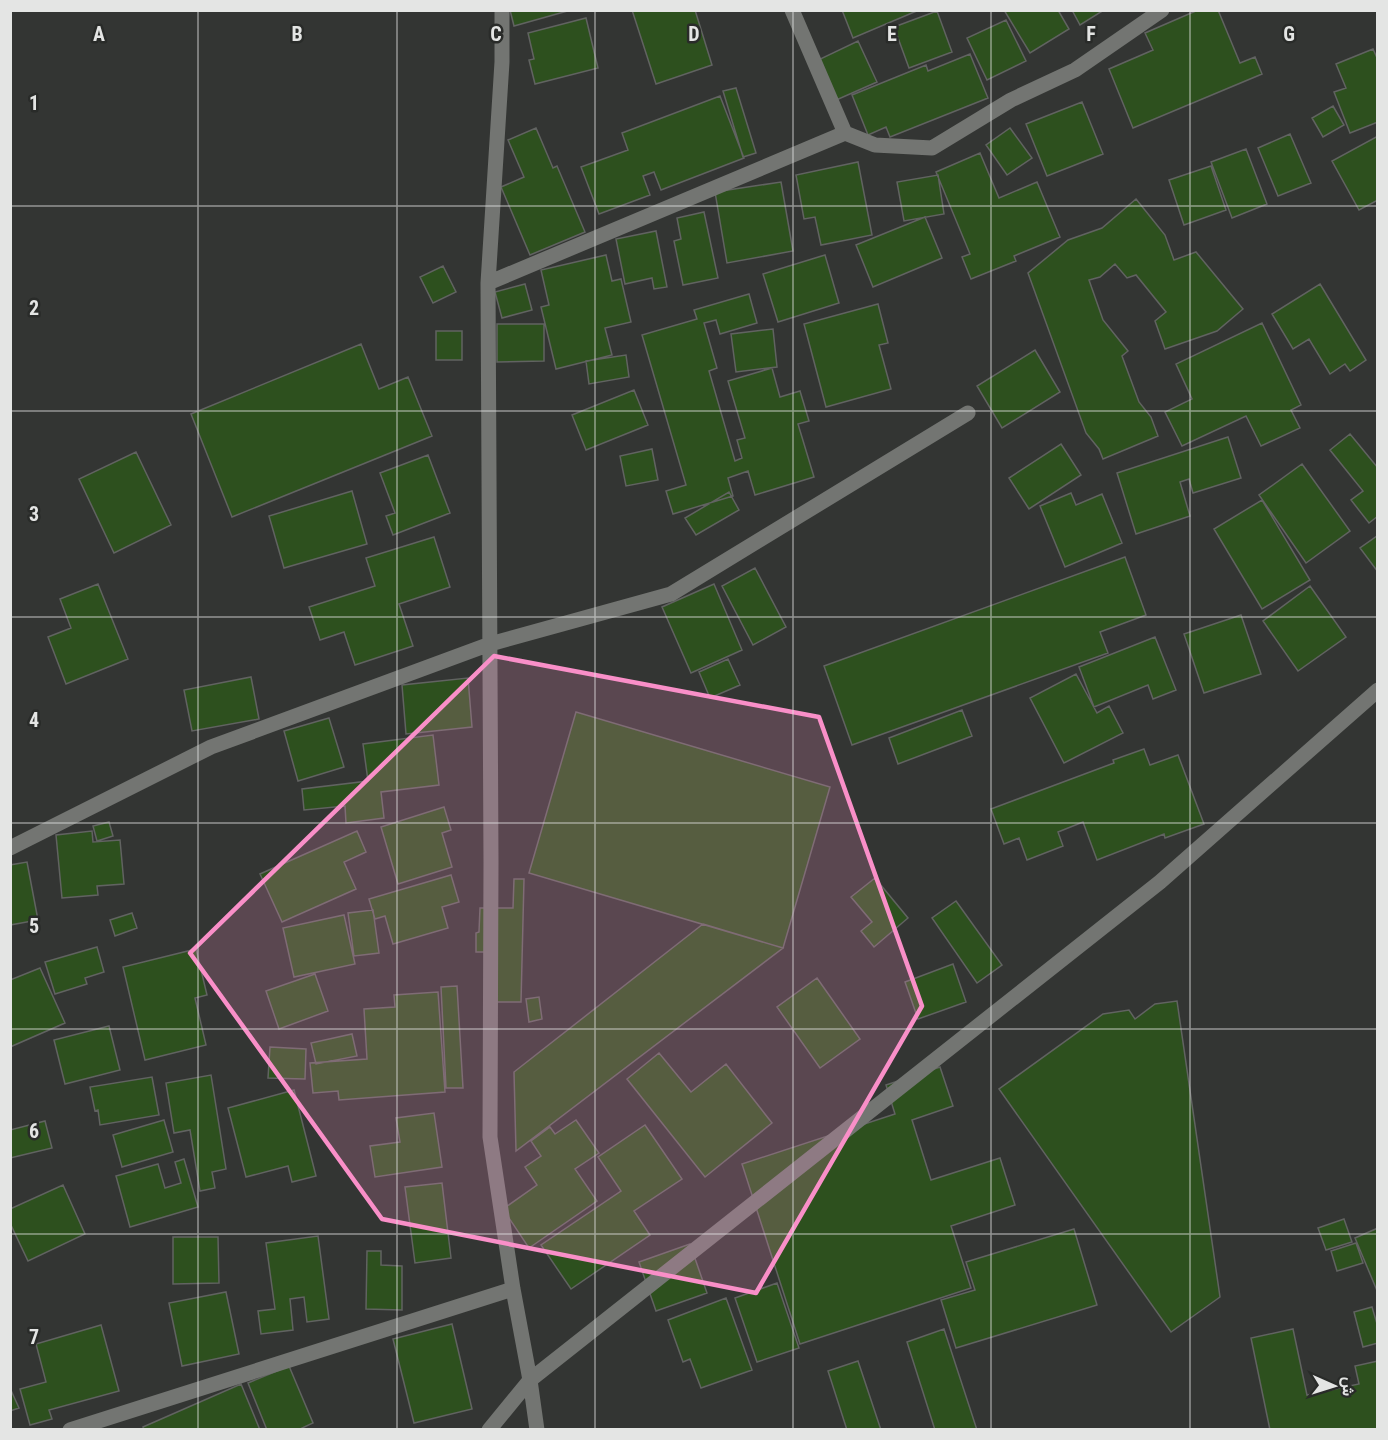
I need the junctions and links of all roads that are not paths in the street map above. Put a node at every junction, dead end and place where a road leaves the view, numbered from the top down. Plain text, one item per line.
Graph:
1 (502, 10) edge
2 (792, 10) edge
3 (1162, 10) edge
4 (845, 133) junction
5 (488, 283) junction
6 (968, 413) dead end
7 (490, 644) junction
8 (1377, 690) edge
9 (10, 848) edge
10 (513, 1289) junction
11 (530, 1380) junction
12 (70, 1430) edge
13 (489, 1430) edge
14 (537, 1430) edge

1 - 5 street
2 - 4 street
3 - 4 street
4 - 5 street
5 - 7 street
6 - 7 street
7 - 9 street
7 - 10 street
8 - 11 street
10 - 11 street
10 - 12 street
11 - 13 street
11 - 14 street

